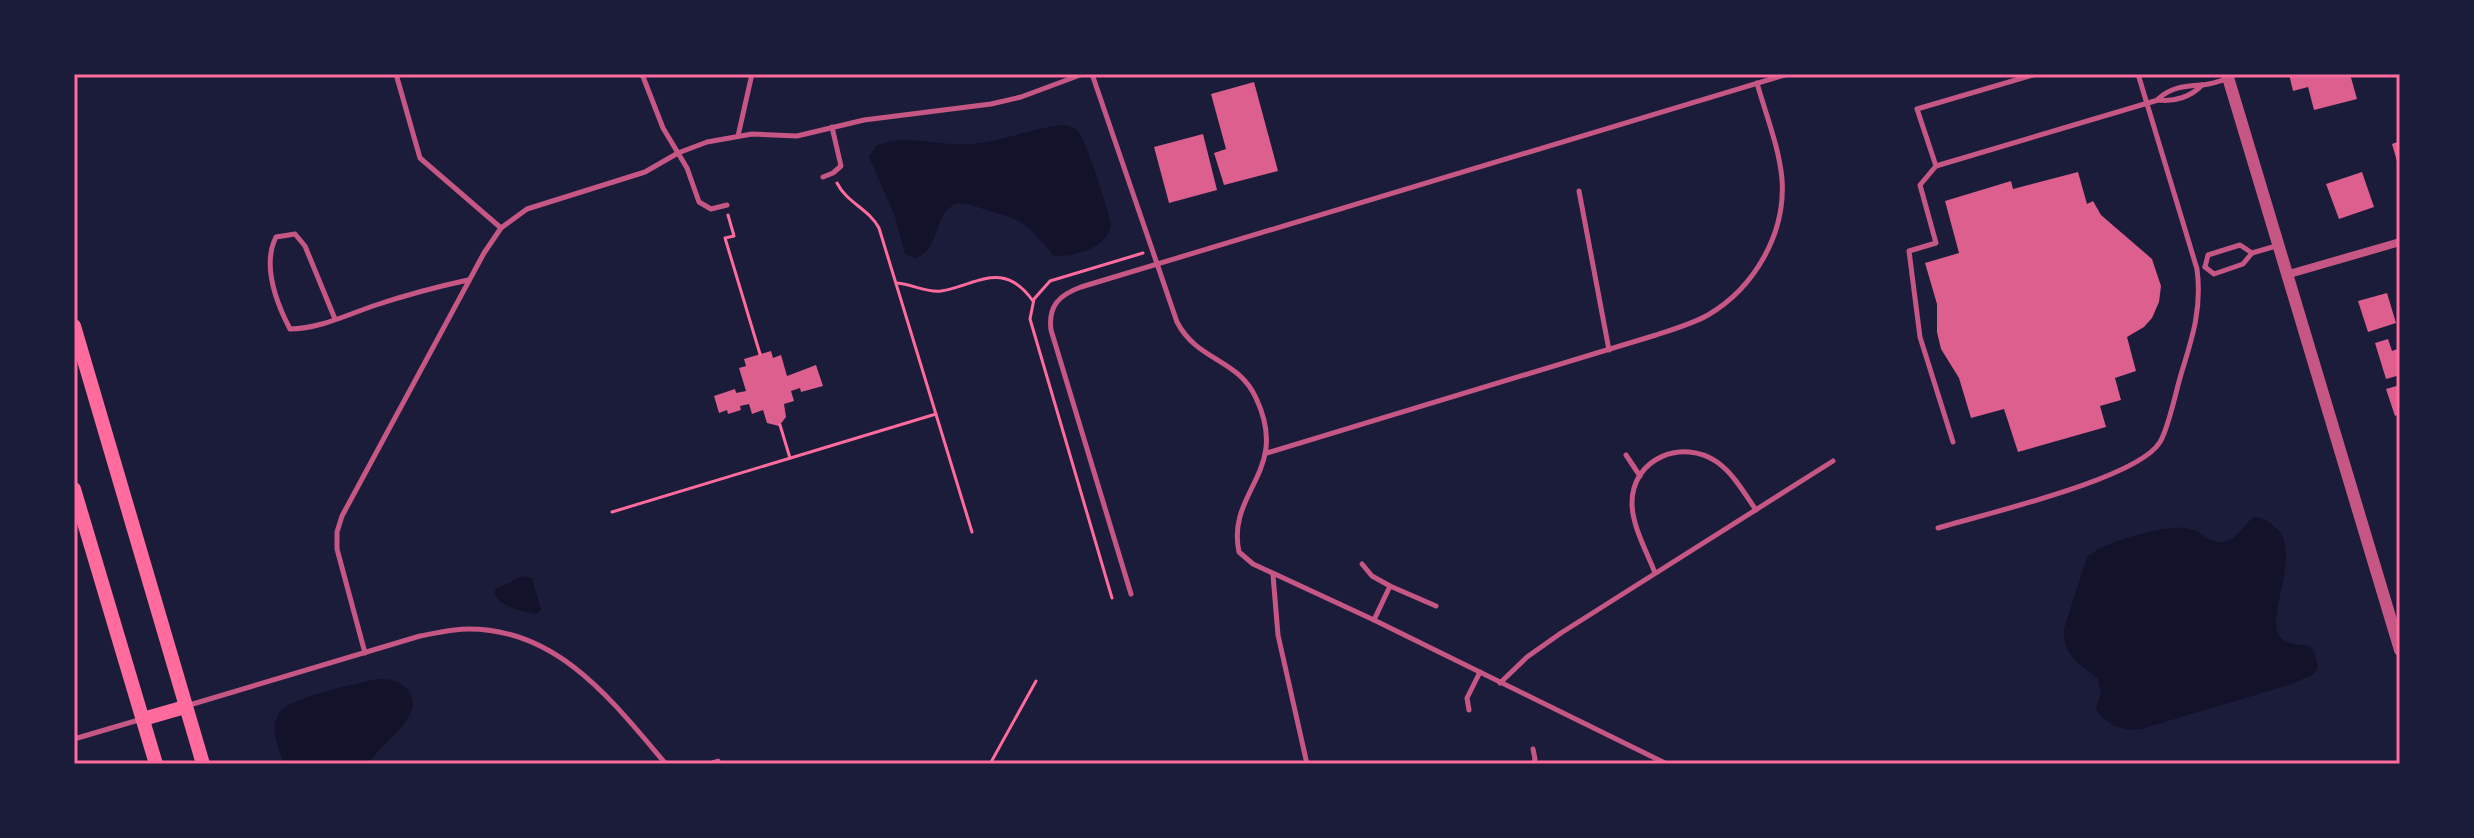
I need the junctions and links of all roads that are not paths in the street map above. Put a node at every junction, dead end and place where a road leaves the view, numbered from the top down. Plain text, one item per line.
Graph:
1 (396, 74) edge
2 (642, 74) edge
3 (752, 74) edge
4 (1083, 74) edge
5 (1092, 74) edge
6 (1788, 74) edge
7 (2036, 74) edge
8 (2138, 74) edge
9 (2228, 76) edge
10 (1757, 83) junction
11 (2202, 85) junction
12 (2158, 100) junction
13 (2147, 104) junction
14 (832, 127) junction
15 (738, 136) junction
16 (678, 153) junction
17 (1936, 166) junction
18 (823, 177) dead end
19 (1579, 191) dead end
20 (726, 205) road end
21 (501, 228) junction
22 (2400, 242) edge
23 (2277, 245) junction
24 (2252, 253) junction
25 (1157, 264) junction
26 (2205, 267) junction
27 (2197, 269) junction
28 (2286, 275) junction
29 (469, 279) junction
30 (335, 319) junction
31 (74, 326) edge
32 (1609, 350) junction
33 (1953, 442) dead end
34 (1267, 453) junction
35 (1626, 455) dead end
36 (1833, 461) dead end
37 (1640, 476) junction
38 (74, 489) edge
39 (1756, 510) junction
40 (1938, 528) dead end
41 (1362, 564) dead end
42 (1655, 573) junction
43 (1273, 574) junction
44 (1390, 586) junction
45 (1131, 594) dead end
46 (1436, 606) dead end
47 (1374, 620) junction
48 (2400, 650) edge
49 (365, 653) junction
50 (1480, 672) junction
51 (1500, 683) junction
52 (185, 707) junction
53 (1469, 710) dead end
54 (143, 719) junction
55 (74, 739) edge
56 (1533, 749) dead end
57 (718, 761) dead end
58 (156, 764) edge
59 (203, 764) edge
60 (666, 764) edge
61 (709, 764) edge
62 (1307, 764) edge
63 (1533, 764) edge
64 (1667, 764) edge

1 - 21 lane
2 - 16 lane
3 - 15 lane
4 - 14 lane
5 - 25 lane
6 - 10 lane
7 - 17 lane
8 - 13 lane
9 - 11 lane
9 - 23 street
10 - 25 lane
10 - 32 lane
11 - 12 lane
11 - 12 lane
12 - 13 lane
13 - 17 lane
13 - 27 lane
14 - 15 lane
14 - 18 lane
15 - 16 lane
16 - 20 lane
16 - 21 lane
17 - 33 lane
19 - 32 lane
21 - 29 lane
22 - 28 street
23 - 24 lane
23 - 28 street
24 - 26 lane
24 - 26 lane
25 - 34 lane
25 - 45 lane
26 - 27 lane
27 - 40 lane
28 - 48 street
29 - 30 lane
29 - 49 lane
30 - 30 lane
31 - 52 main road
32 - 34 lane
34 - 43 lane
35 - 37 lane
36 - 39 lane
37 - 39 lane
37 - 42 lane
38 - 54 main road
39 - 42 lane
41 - 44 lane
42 - 51 lane
43 - 47 lane
43 - 62 lane
44 - 46 lane
44 - 47 lane
47 - 50 lane
49 - 52 lane
49 - 60 lane
50 - 51 lane
50 - 53 lane
51 - 64 lane
52 - 54 main road
52 - 59 main road
54 - 55 lane
54 - 58 main road
56 - 63 lane
57 - 61 lane

